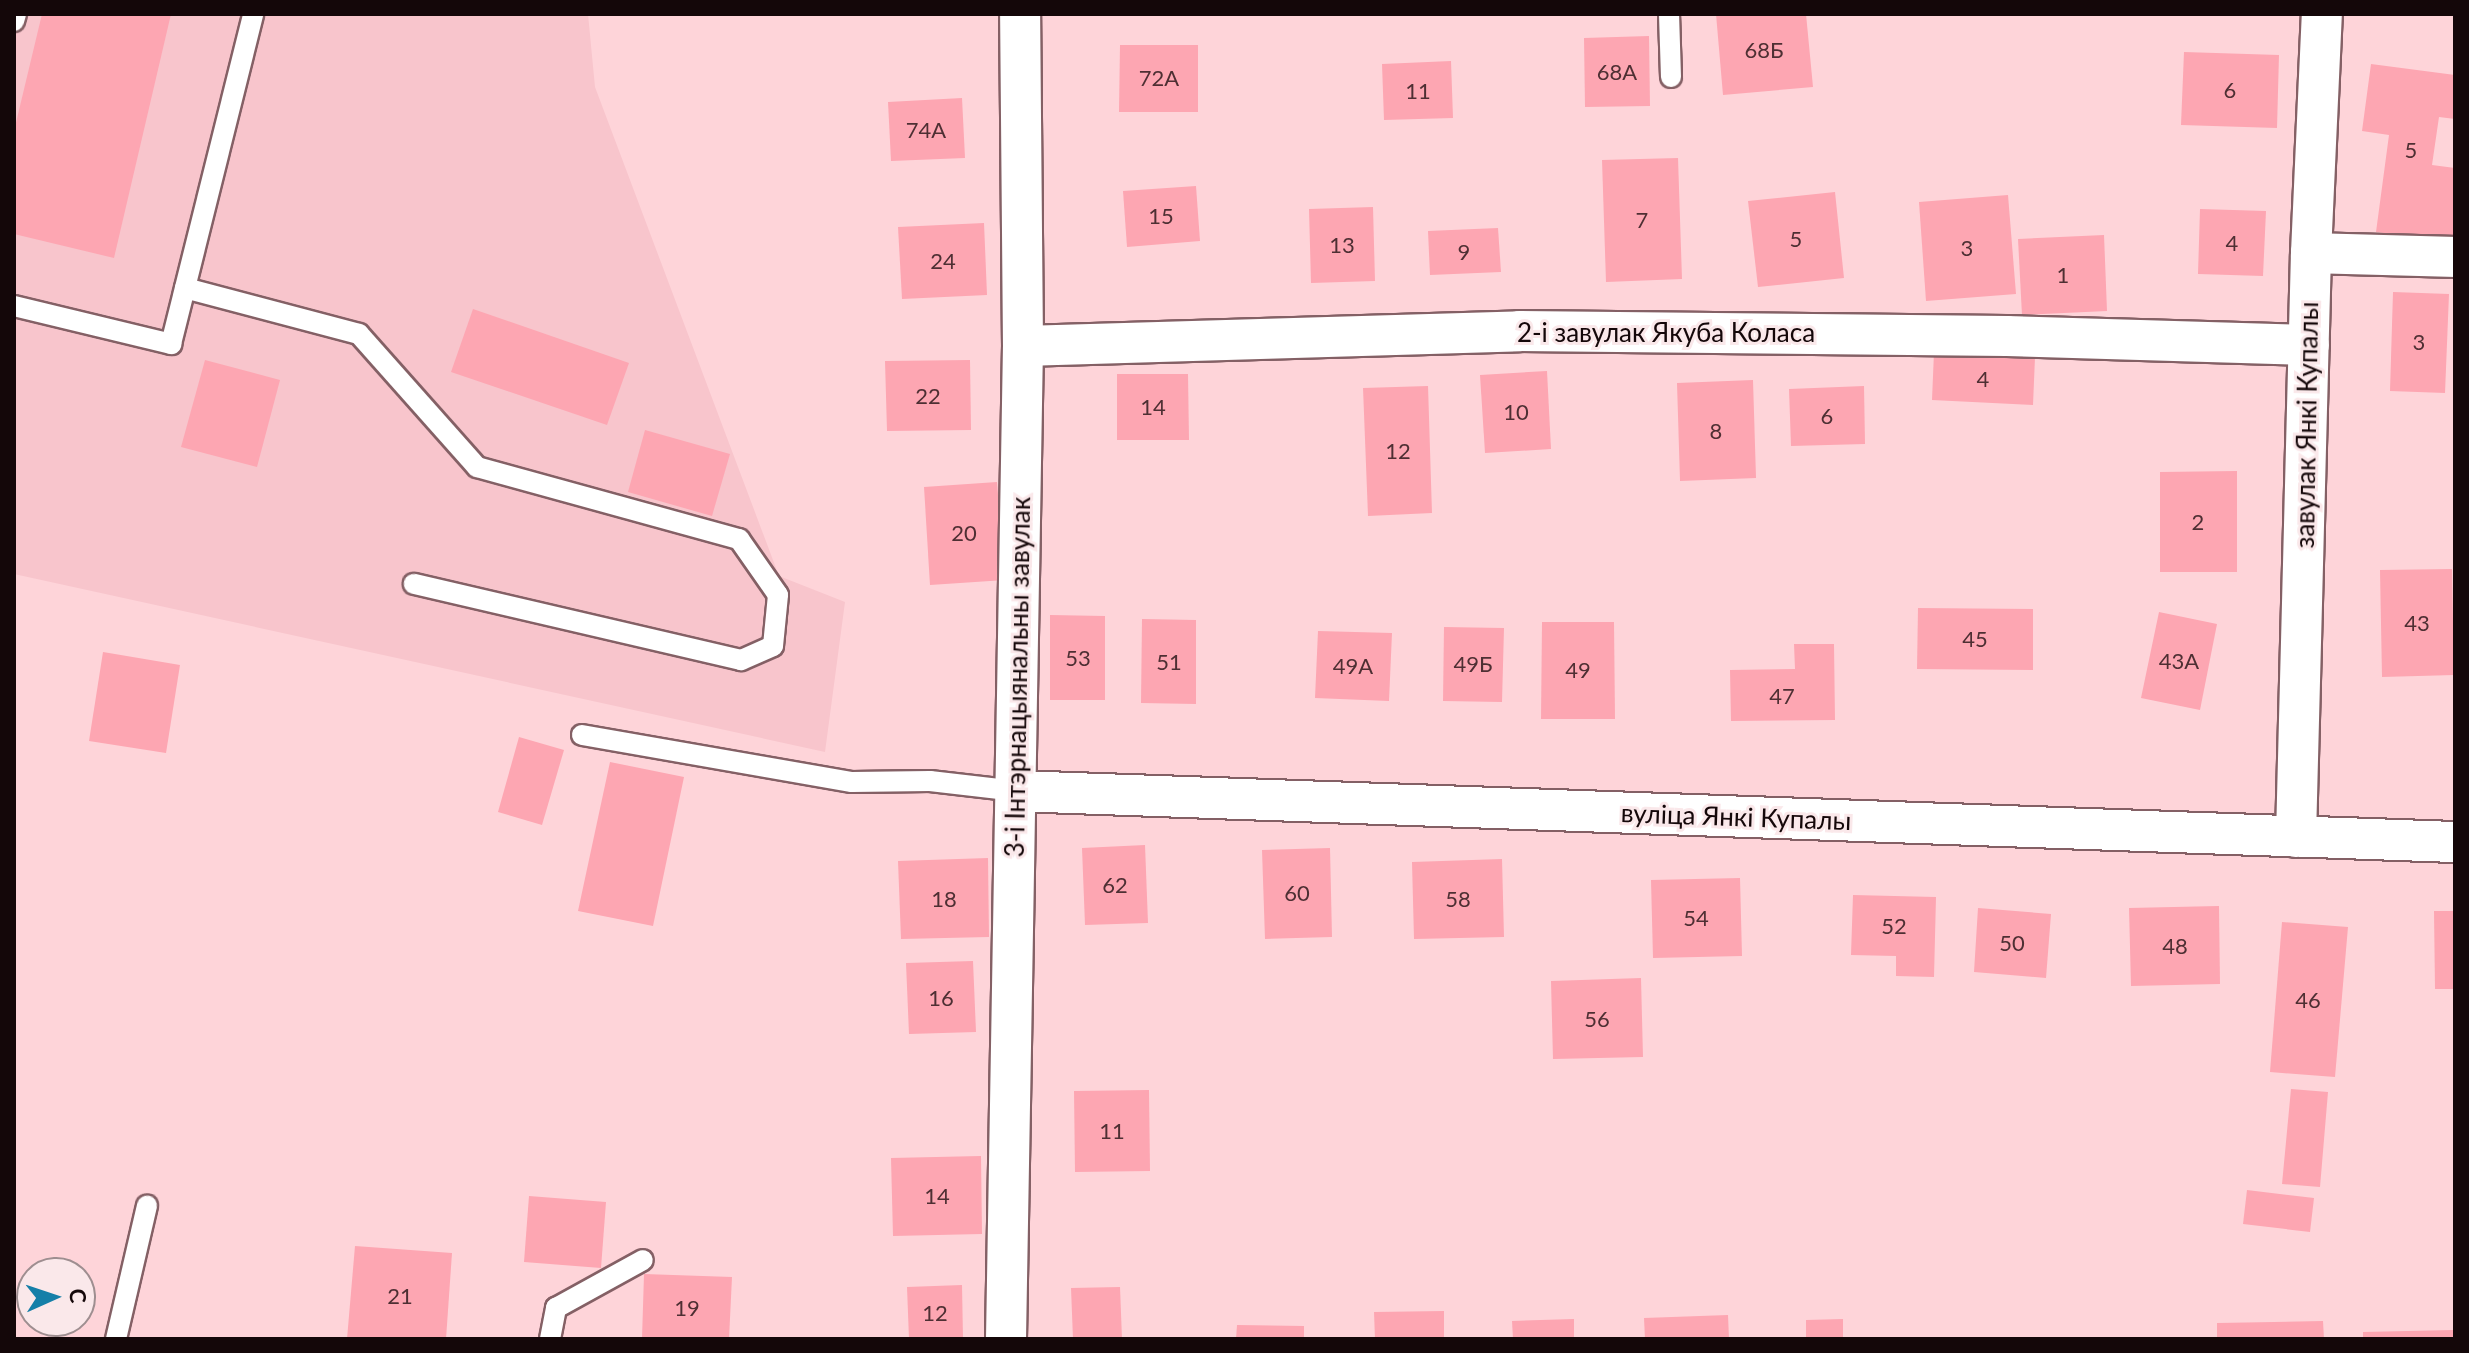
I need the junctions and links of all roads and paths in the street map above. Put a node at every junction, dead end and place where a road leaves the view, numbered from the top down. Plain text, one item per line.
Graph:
1 (16, 14) edge
2 (253, 14) edge
3 (1020, 14) edge
4 (1669, 14) edge
5 (2322, 14) edge
6 (14, 21) edge
7 (1671, 77) dead end
8 (2311, 253) junction
9 (2455, 257) edge
10 (185, 288) junction
11 (14, 306) edge
12 (2309, 345) junction
13 (1023, 346) junction
14 (414, 584) dead end
15 (582, 735) dead end
16 (1016, 791) junction
17 (2296, 837) junction
18 (2455, 842) edge
19 (147, 1206) dead end
20 (643, 1260) dead end
21 (116, 1339) edge
22 (550, 1339) edge
23 (1006, 1339) edge

1 - 6 lane
2 - 10 lane
3 - 13 street, 3-і Інтэрнацыянальны завулак
4 - 7 lane
5 - 8 street, завулак Янкі Купалы
8 - 9 street
8 - 12 street, завулак Янкі Купалы
10 - 11 lane
10 - 14 lane
12 - 13 street, 2-і завулак Якуба Коласа
12 - 17 street, завулак Янкі Купалы
13 - 16 street, 3-і Інтэрнацыянальны завулак
15 - 16 lane
16 - 17 street, вуліца Янкі Купалы
16 - 23 street, 3-і Інтэрнацыянальны завулак
17 - 18 street, вуліца Янкі Купалы
19 - 21 lane
20 - 22 lane

